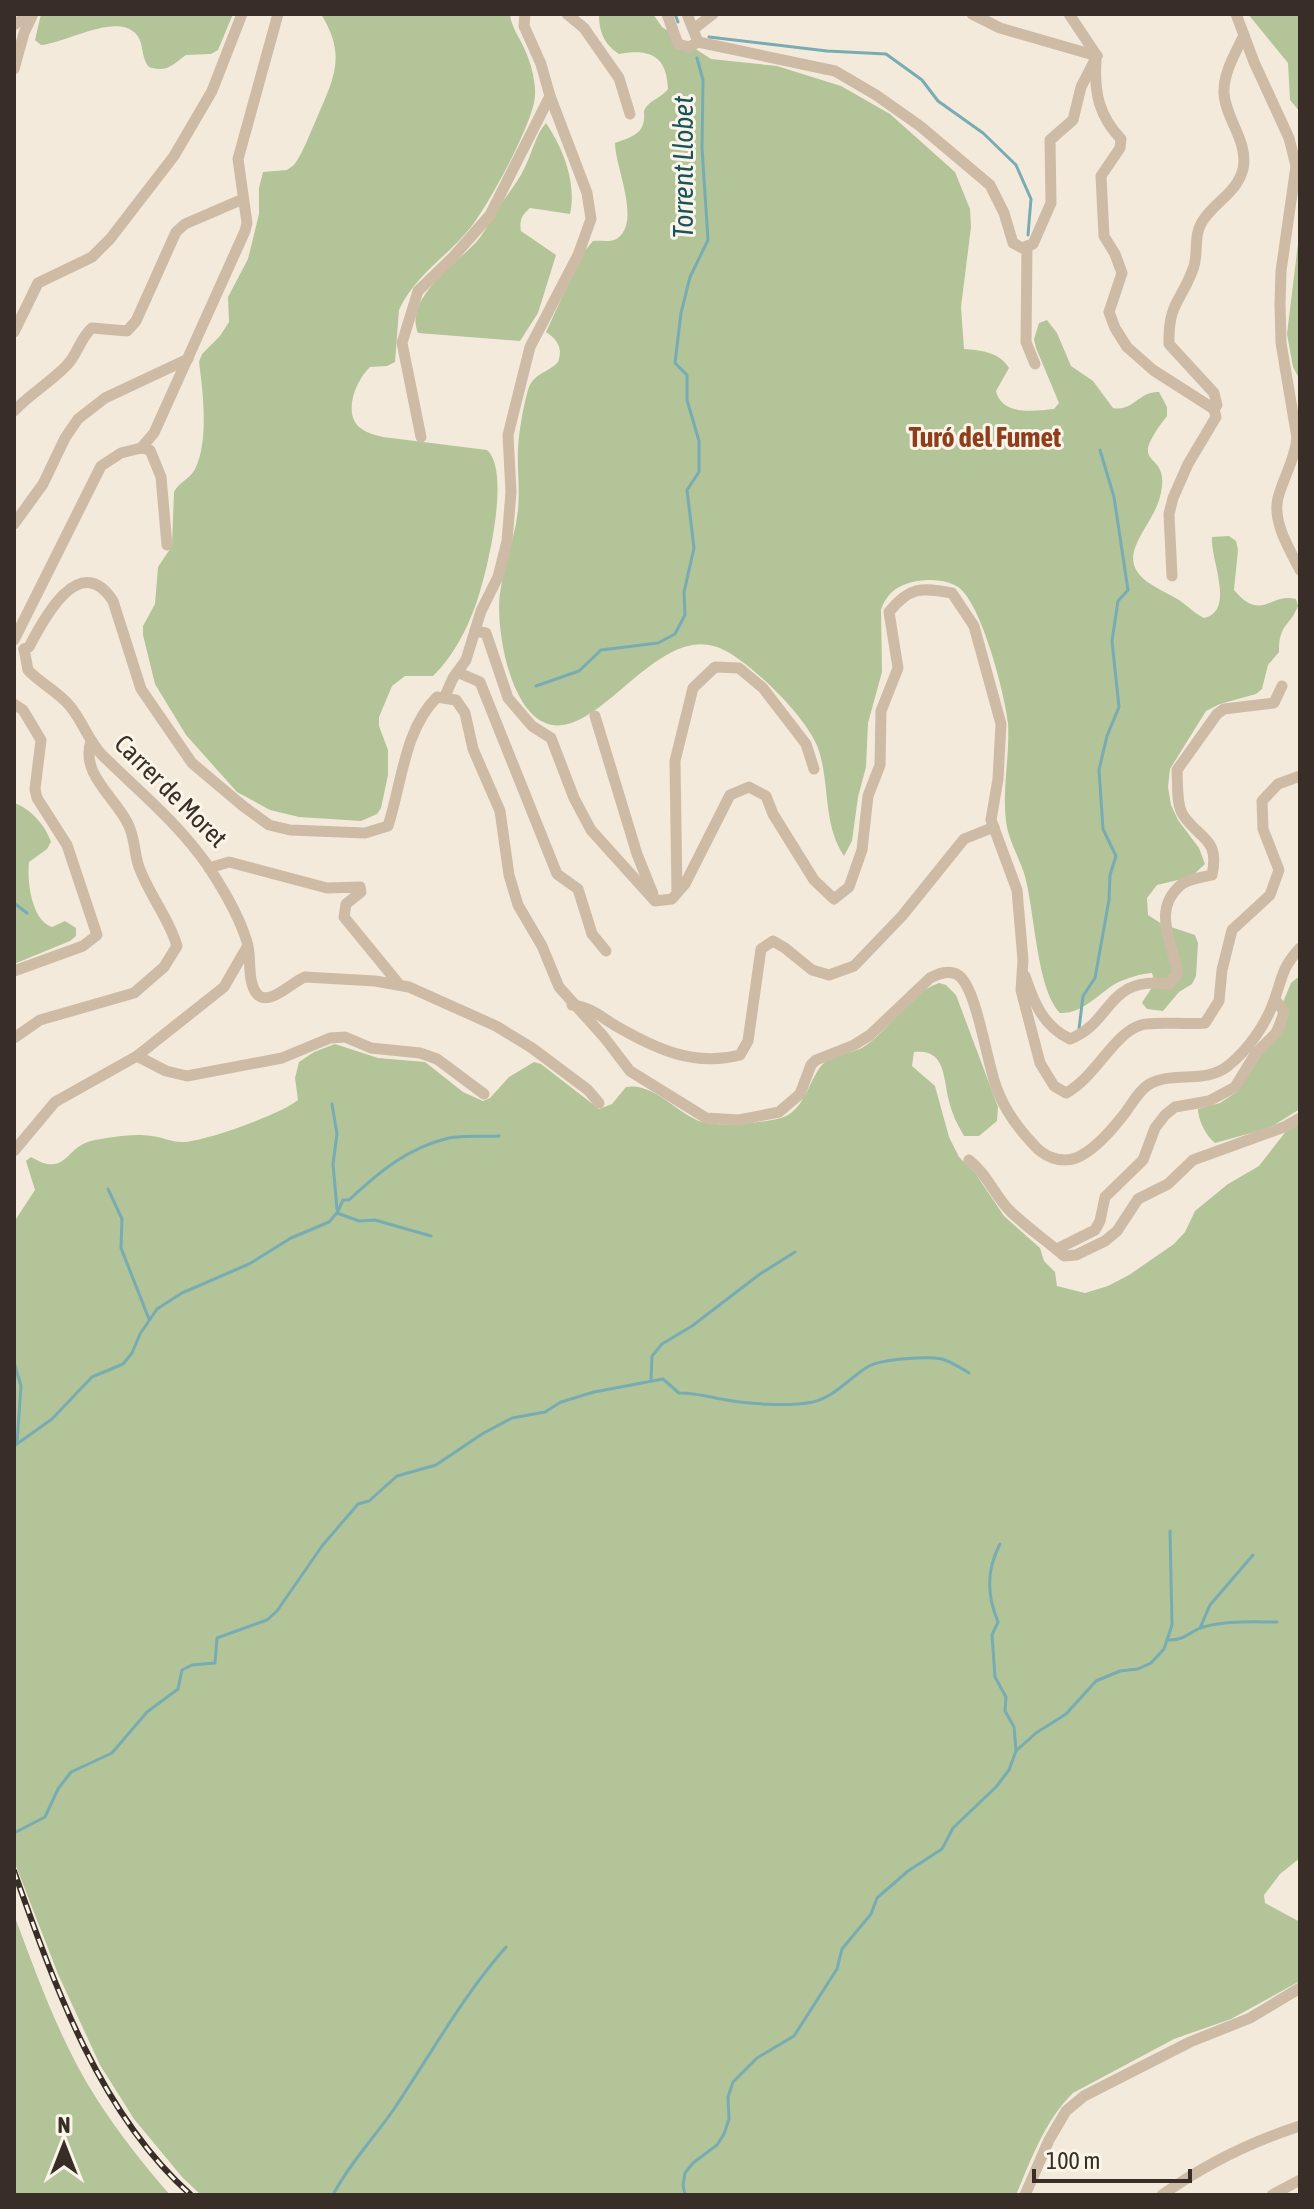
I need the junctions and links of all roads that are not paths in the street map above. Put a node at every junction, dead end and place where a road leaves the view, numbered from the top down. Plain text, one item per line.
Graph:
1 (31, 14) edge
2 (242, 14) edge
3 (278, 14) edge
4 (525, 14) edge
5 (567, 14) edge
6 (667, 14) edge
7 (687, 14) edge
8 (713, 14) edge
9 (972, 14) edge
10 (1069, 14) edge
11 (1236, 14) edge
12 (14, 25) edge
13 (695, 28) junction
14 (1244, 35) junction
15 (698, 42) junction
16 (1097, 56) junction
17 (14, 69) edge
18 (550, 96) junction
19 (630, 114) dead end
20 (243, 199) junction
21 (1027, 246) junction
22 (14, 332) edge
23 (188, 359) junction
24 (1035, 364) dead end
25 (1214, 409) junction
26 (14, 411) edge
27 (421, 437) dead end
28 (141, 448) junction
29 (14, 524) edge
30 (167, 545) dead end
31 (1300, 570) edge
32 (1172, 576) dead end
33 (475, 631) junction
34 (14, 640) edge
35 (19, 649) edge
36 (457, 672) junction
37 (1282, 686) dead end
38 (445, 696) junction
39 (14, 704) edge
40 (595, 716) dead end
41 (91, 741) junction
42 (814, 769) dead end
43 (1300, 776) edge
44 (994, 827) junction
45 (209, 868) junction
46 (677, 893) junction
47 (655, 901) junction
48 (248, 944) junction
49 (1300, 948) edge
50 (606, 951) dead end
51 (14, 971) edge
52 (1023, 972) junction
53 (398, 983) junction
54 (1275, 999) junction
55 (572, 1005) junction
56 (14, 1038) edge
57 (137, 1056) junction
58 (484, 1094) dead end
59 (599, 1103) dead end
60 (1300, 1118) edge
61 (14, 1151) edge
62 (969, 1160) dead end
63 (1057, 1249) junction
64 (1300, 1988) edge
65 (1300, 2126) edge
66 (1300, 2180) edge
67 (1025, 2195) edge
68 (1162, 2195) edge
69 (1272, 2195) edge

1 - 12 street
1 - 17 street
2 - 22 street
3 - 20 street
4 - 18 street
5 - 19 street
6 - 15 street
7 - 13 street
8 - 13 street
9 - 16 street
10 - 16 street
11 - 14 street
13 - 15 street
14 - 25 street
14 - 31 street
15 - 21 street
16 - 21 street
16 - 25 street
18 - 27 street
18 - 33 street
20 - 23 street
20 - 26 street
21 - 24 street
23 - 28 street
23 - 29 street
25 - 32 street
28 - 30 street
28 - 34 street
33 - 36 street
33 - 47 street
35 - 38 street
35 - 41 street, Carrer de Moret
36 - 38 street
36 - 50 street
37 - 52 street
38 - 55 street
39 - 51 street
40 - 47 street
41 - 45 street, Carrer de Moret
41 - 56 street
42 - 46 street
43 - 52 street
44 - 46 street
44 - 52 street
44 - 55 street
45 - 48 street
45 - 53 street, Carrer de Moret
46 - 47 street
48 - 53 street
48 - 57 street
49 - 54 street
53 - 59 street, Carrer de Moret
54 - 55 street
54 - 63 street
57 - 58 street
57 - 61 street
60 - 63 street
62 - 63 street
64 - 67 street
65 - 68 street
66 - 69 street

